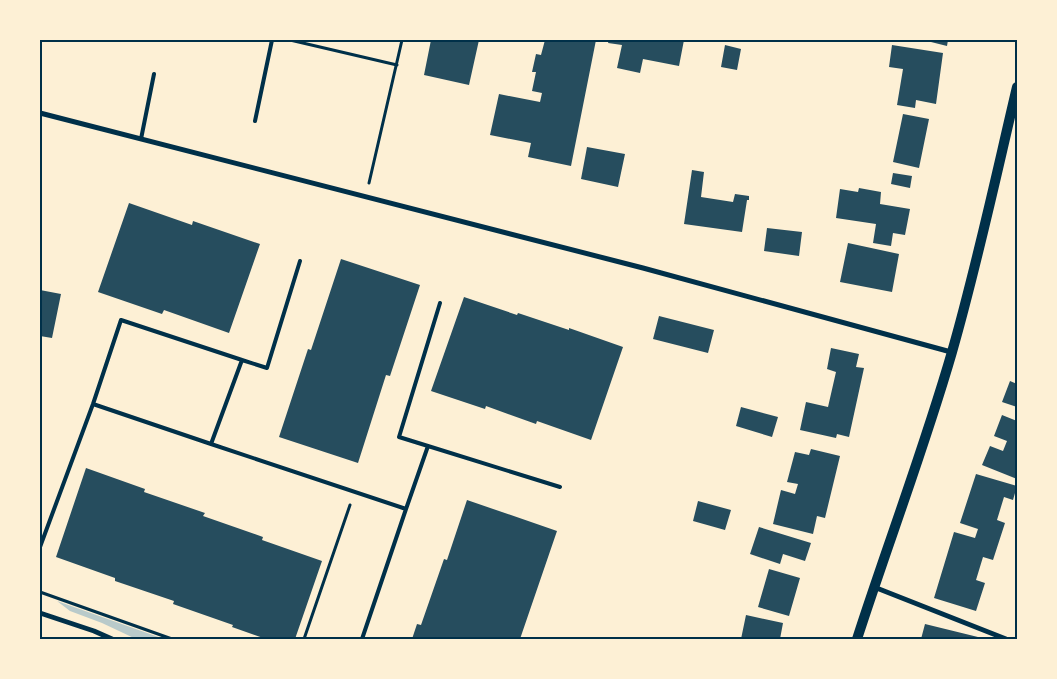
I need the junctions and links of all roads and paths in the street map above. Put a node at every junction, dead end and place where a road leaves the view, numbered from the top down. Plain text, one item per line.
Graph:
1 (272, 40) edge
2 (290, 40) edge
3 (402, 40) edge
4 (397, 65) junction
5 (154, 74) dead end
6 (1017, 87) edge
7 (40, 113) edge
8 (255, 121) dead end
9 (141, 139) junction
10 (370, 178) dead end
11 (300, 261) dead end
12 (440, 303) dead end
13 (952, 352) junction
14 (242, 360) junction
15 (93, 404) junction
16 (211, 444) junction
17 (428, 446) junction
18 (560, 487) dead end
19 (354, 492) junction
20 (406, 509) junction
21 (40, 547) edge
22 (874, 587) junction
23 (40, 592) edge
24 (40, 613) edge
25 (112, 639) edge
26 (172, 639) edge
27 (304, 639) edge
28 (362, 639) edge
29 (857, 639) edge
30 (1006, 639) edge

1 - 8 lane
2 - 4 path
3 - 4 path
4 - 10 path
5 - 9 lane
6 - 13 main road
7 - 9 street
9 - 13 street
11 - 14 lane
12 - 17 lane
13 - 22 main road
14 - 15 lane
14 - 16 lane
15 - 16 lane
15 - 21 lane
16 - 19 lane
17 - 18 lane
17 - 20 lane
19 - 20 lane
19 - 27 path
20 - 28 lane
22 - 29 main road
22 - 30 street
23 - 26 path
24 - 25 street

